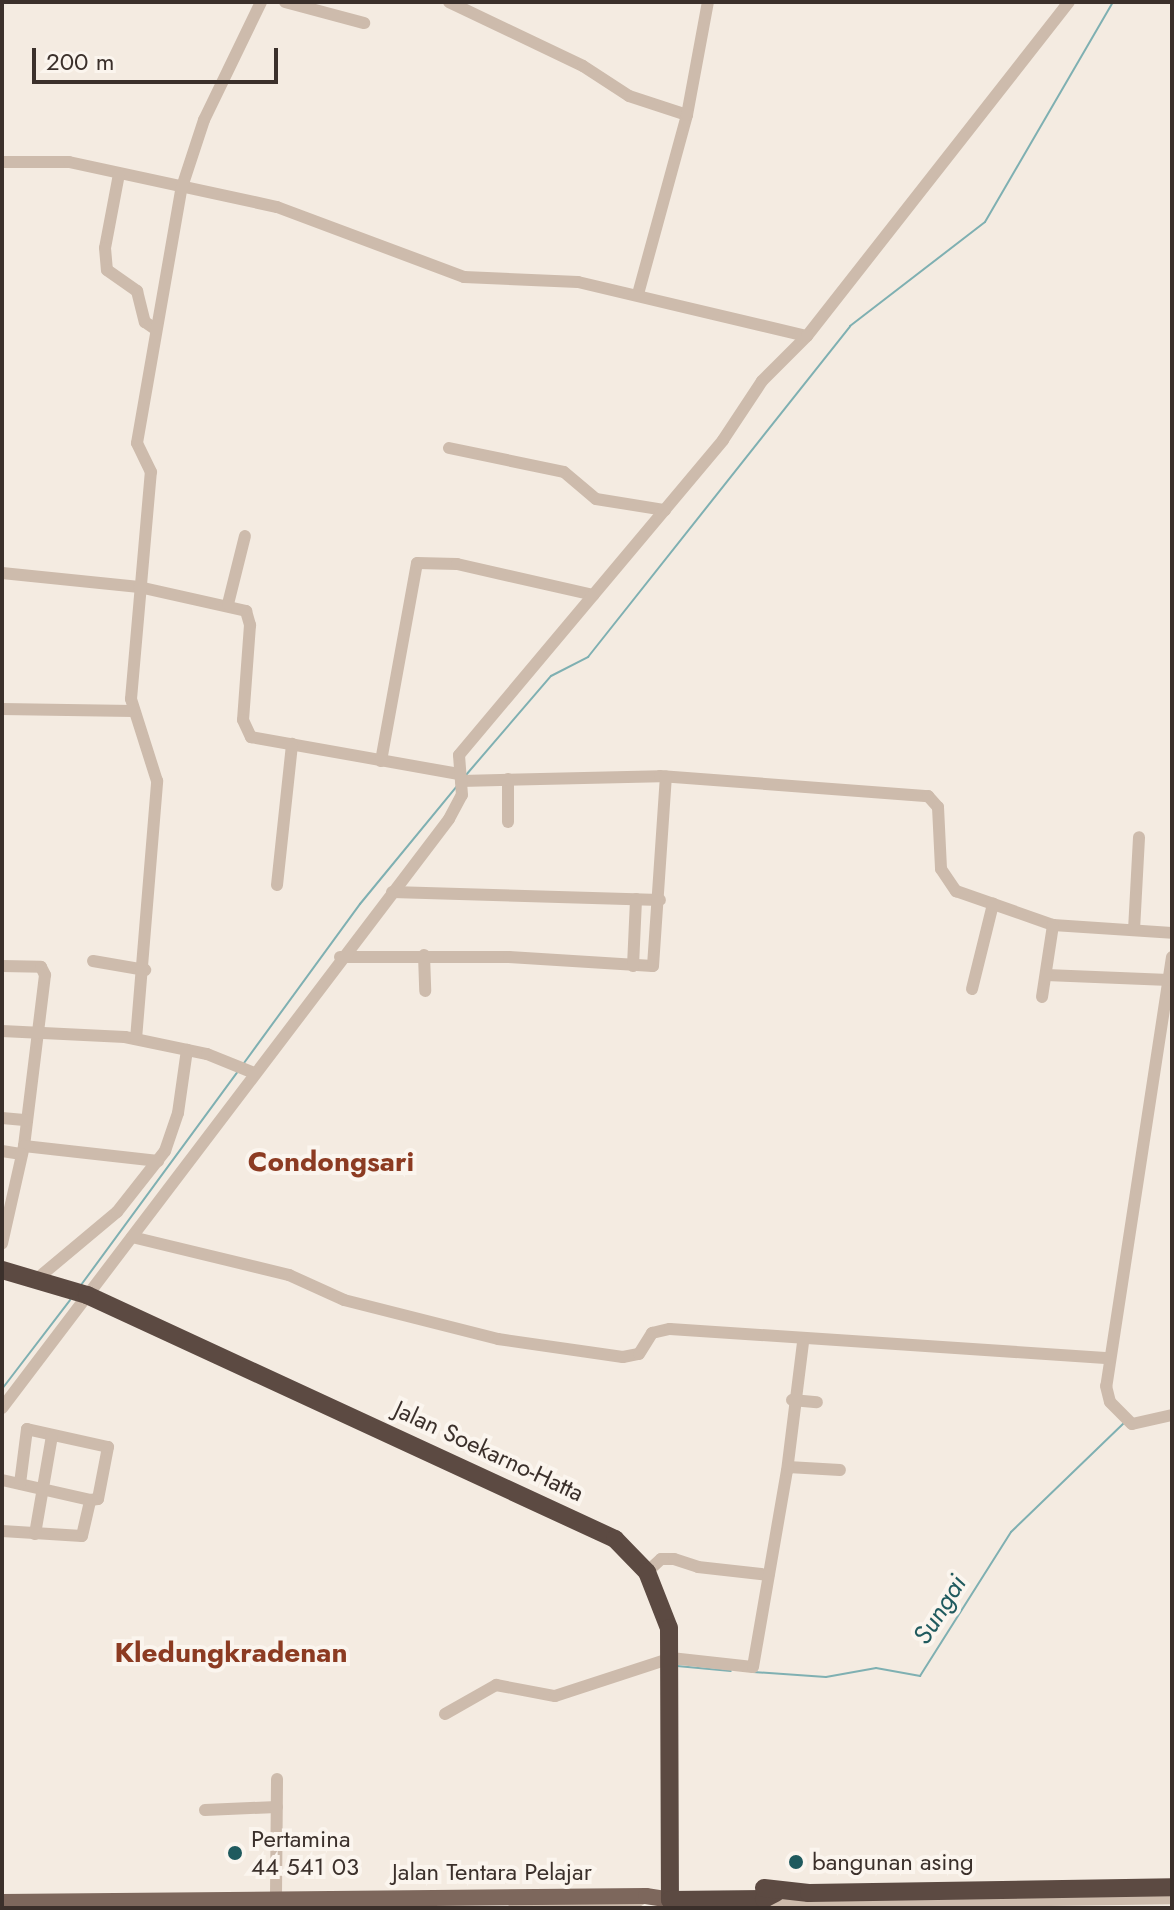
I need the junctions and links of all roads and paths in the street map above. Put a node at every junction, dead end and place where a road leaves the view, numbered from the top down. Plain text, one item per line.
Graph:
1 (261, 2) edge
2 (285, 2) edge
3 (449, 2) edge
4 (708, 2) edge
5 (1069, 2) edge
6 (317, 6) edge
7 (364, 23) dead end
8 (687, 115) junction
9 (2, 162) edge
10 (119, 174) junction
11 (181, 190) junction
12 (638, 294) junction
13 (154, 328) junction
14 (807, 336) junction
15 (449, 448) dead end
16 (665, 510) junction
17 (245, 536) dead end
18 (2, 573) edge
19 (139, 587) junction
20 (594, 595) junction
21 (228, 604) junction
22 (2, 709) edge
23 (133, 711) junction
24 (292, 744) junction
25 (381, 761) junction
26 (666, 776) junction
27 (460, 778) junction
28 (508, 779) junction
29 (508, 822) dead end
30 (1139, 837) dead end
31 (277, 885) dead end
32 (392, 892) junction
33 (636, 899) junction
34 (660, 900) junction
35 (993, 904) junction
36 (1053, 925) junction
37 (1134, 930) junction
38 (1172, 933) edge
39 (424, 955) junction
40 (340, 957) junction
41 (1172, 957) edge
42 (93, 961) dead end
43 (2, 966) edge
44 (633, 966) junction
45 (145, 970) junction
46 (1046, 975) junction
47 (1169, 980) junction
48 (972, 989) dead end
49 (425, 991) dead end
50 (1042, 997) dead end
51 (2, 1031) edge
52 (36, 1033) junction
53 (136, 1039) junction
54 (187, 1050) junction
55 (254, 1073) junction
56 (2, 1118) edge
57 (27, 1120) junction
58 (23, 1150) junction
59 (2, 1151) edge
60 (158, 1161) junction
61 (132, 1237) junction
62 (2, 1244) edge
63 (2, 1270) edge
64 (38, 1278) junction
65 (80, 1292) junction
66 (803, 1342) junction
67 (1109, 1358) junction
68 (792, 1400) junction
69 (817, 1402) dead end
70 (2, 1408) edge
71 (1172, 1415) edge
72 (52, 1436) junction
73 (788, 1467) junction
74 (840, 1470) dead end
75 (2, 1480) edge
76 (20, 1484) junction
77 (43, 1489) junction
78 (90, 1500) junction
79 (2, 1531) edge
80 (35, 1534) junction
81 (647, 1572) junction
82 (769, 1575) junction
83 (671, 1658) junction
84 (445, 1714) dead end
85 (277, 1779) dead end
86 (277, 1807) junction
87 (205, 1810) dead end
88 (776, 1893) junction
89 (276, 1896) junction
90 (646, 1896) junction
91 (1168, 1896) edge
92 (1090, 1898) edge
93 (669, 1899) edge
94 (719, 1899) junction
95 (2, 1902) edge
96 (342, 1902) edge
97 (476, 1903) edge
98 (88, 1904) edge
99 (514, 1908) edge

1 - 11 street
2 - 6 street
3 - 8 street
4 - 8 street
5 - 14 street
6 - 7 street
8 - 12 street
9 - 10 street
10 - 11 street
10 - 13 street
11 - 12 street
11 - 13 street
12 - 14 street
13 - 19 street
14 - 16 street
15 - 16 street
16 - 20 street
17 - 21 street
18 - 19 street
19 - 21 street
19 - 23 street
20 - 25 street
20 - 27 street
21 - 24 street
22 - 23 street
23 - 45 street
24 - 25 street
24 - 31 street
25 - 27 street
26 - 28 street
26 - 34 street
26 - 35 street
27 - 28 street
27 - 32 street
28 - 29 street
30 - 37 street
32 - 33 street
32 - 40 street
33 - 34 street
33 - 44 street
34 - 44 street
35 - 36 street
35 - 48 street
36 - 37 street
36 - 46 street
37 - 38 street
39 - 40 street
39 - 44 street
39 - 49 street
40 - 55 street
41 - 47 street
42 - 45 street
43 - 52 street
45 - 53 street
46 - 47 street
46 - 50 street
47 - 67 street
51 - 52 street
52 - 53 street
52 - 57 street
53 - 54 street
54 - 55 street
54 - 60 street
55 - 61 street
56 - 57 street
57 - 58 street
58 - 59 street
58 - 60 street
58 - 62 street
60 - 64 street
61 - 65 street
61 - 66 street
63 - 64 highway, Jalan Soekarno-Hatta
64 - 65 highway, Jalan Soekarno-Hatta
65 - 70 street
65 - 81 highway, Jalan Soekarno-Hatta
66 - 67 street
66 - 68 street
67 - 71 street
68 - 69 street
68 - 73 street
72 - 76 street
72 - 77 street
72 - 78 street
73 - 74 street
73 - 82 street
75 - 76 street
76 - 77 street
77 - 78 street
77 - 80 street
78 - 80 street
79 - 80 street
81 - 82 street
81 - 83 highway, Jalan Soekarno-Hatta
82 - 83 street
83 - 84 street
83 - 93 highway, Jalan Soekarno-Hatta
85 - 86 street
86 - 87 street
86 - 89 street
88 - 92 highway
88 - 93 highway
88 - 94 highway
89 - 96 main road, Jalan Tentara Pelajar
89 - 98 main road, Jalan Tentara Pelajar
90 - 93 main road, Jalan Tentara Pelajar
90 - 97 main road, Jalan Tentara Pelajar
90 - 99 street
91 - 92 highway
92 - 94 street
93 - 94 highway
95 - 98 main road, Jalan Tentara Pelajar
96 - 97 main road, Jalan Tentara Pelajar

